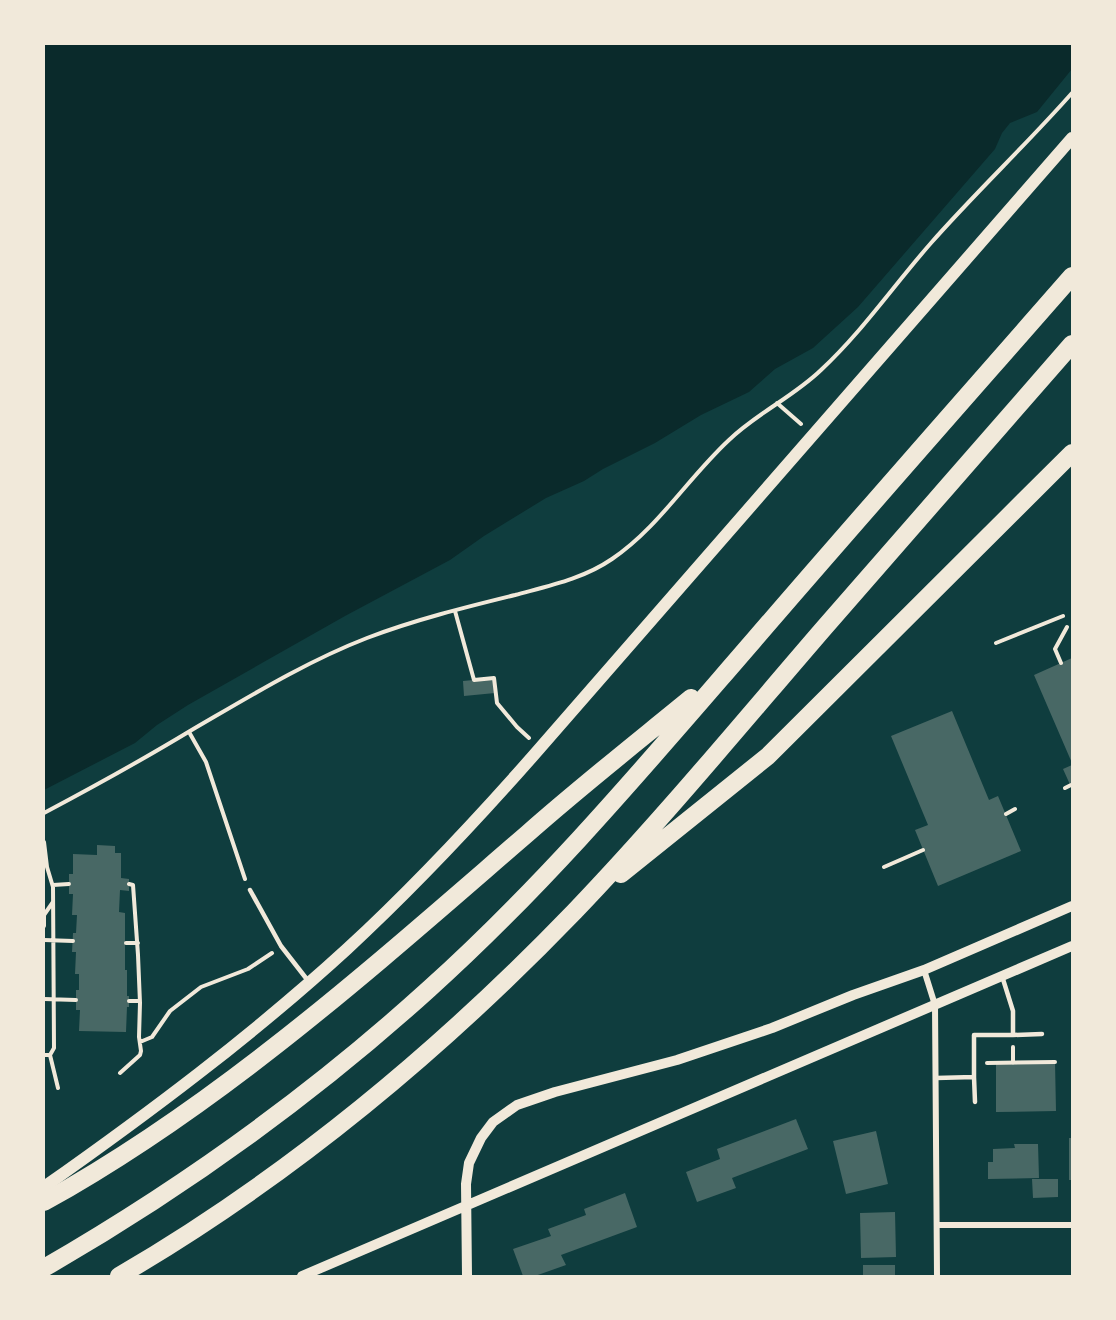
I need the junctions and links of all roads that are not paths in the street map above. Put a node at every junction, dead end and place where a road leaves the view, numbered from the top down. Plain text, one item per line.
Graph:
1 (1072, 138) edge
2 (1072, 276) edge
3 (1072, 344) edge
4 (1072, 453) edge
5 (734, 662) junction
6 (250, 890) road end
7 (1072, 906) edge
8 (573, 912) junction
9 (1072, 946) edge
10 (924, 970) junction
11 (1002, 976) junction
12 (309, 982) junction
13 (935, 1005) junction
14 (1042, 1034) dead end
15 (1013, 1035) junction
16 (974, 1077) junction
17 (936, 1078) junction
18 (975, 1102) dead end
19 (44, 1186) edge
20 (44, 1202) edge
21 (467, 1206) junction
22 (1072, 1224) edge
23 (937, 1225) junction
24 (44, 1268) edge
25 (119, 1276) edge
26 (302, 1276) edge
27 (467, 1276) edge
28 (937, 1276) edge

1 - 12 main road
2 - 5 highway
3 - 8 highway
4 - 8 highway
5 - 20 highway
5 - 24 highway
6 - 12 lane
7 - 10 street
8 - 25 highway
9 - 11 street
10 - 13 street
10 - 21 street
11 - 13 street
11 - 15 lane
12 - 19 main road
13 - 17 street
13 - 21 street
14 - 15 lane
15 - 16 lane
16 - 17 lane
16 - 18 lane
17 - 23 street
21 - 26 street
21 - 27 street
22 - 23 street
23 - 28 street

